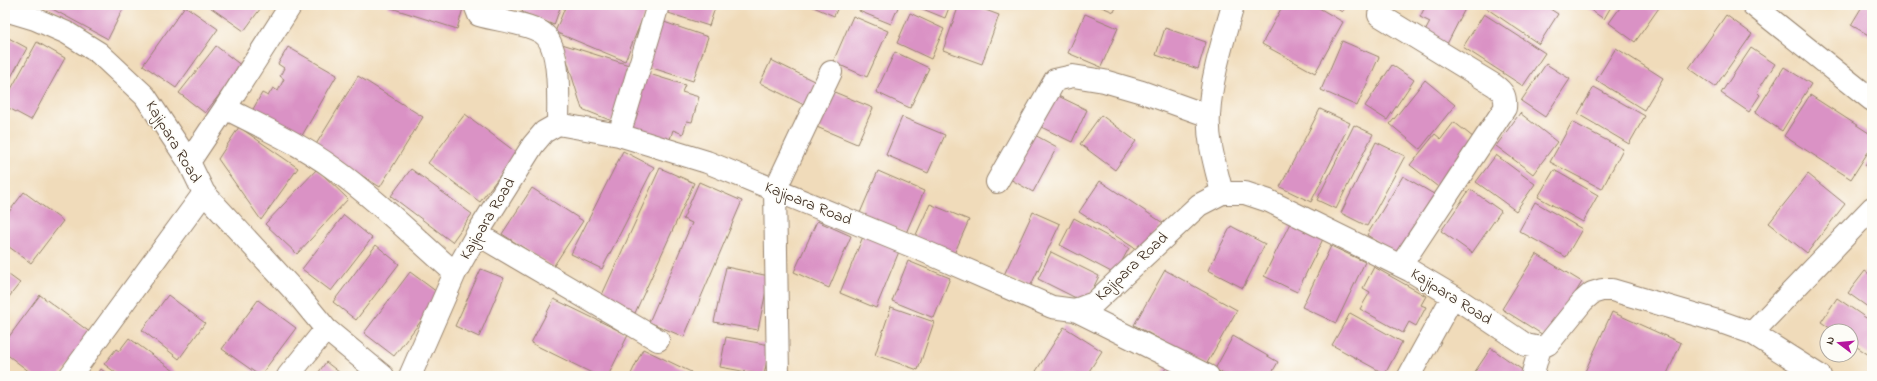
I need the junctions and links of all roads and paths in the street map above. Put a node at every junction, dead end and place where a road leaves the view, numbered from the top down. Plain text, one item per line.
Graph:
1 (291, 5) edge
2 (475, 5) edge
3 (658, 5) edge
4 (1233, 5) edge
5 (1753, 5) edge
6 (5, 10) edge
7 (1379, 15) dead end
8 (831, 72) dead end
9 (1872, 100) edge
10 (225, 108) junction
11 (1209, 116) junction
12 (558, 124) junction
13 (619, 135) junction
14 (188, 162) junction
15 (997, 182) dead end
16 (775, 190) junction
17 (204, 193) junction
18 (1222, 193) junction
19 (1872, 208) edge
20 (477, 234) junction
21 (1401, 265) junction
22 (456, 273) junction
23 (1453, 296) junction
24 (1075, 310) junction
25 (326, 329) junction
26 (1752, 334) junction
27 (658, 340) dead end
28 (1540, 348) junction
29 (70, 376) edge
30 (288, 376) edge
31 (383, 376) edge
32 (410, 376) edge
33 (778, 376) edge
34 (1208, 376) edge
35 (1408, 376) edge
36 (1532, 376) edge
37 (1820, 376) edge

1 - 10 street
2 - 12 street
3 - 13 street
4 - 11 street
5 - 9 street
6 - 14 street, Kajipara Road
7 - 21 street
8 - 16 street
10 - 14 street
10 - 22 street
11 - 15 street
11 - 18 street
12 - 13 street, Kajipara Road
12 - 20 street, Kajipara Road
13 - 16 street, Kajipara Road
14 - 17 street, Kajipara Road
16 - 24 street, Kajipara Road
16 - 33 street
17 - 25 street, Kajipara Road
17 - 29 street
18 - 21 street, Kajipara Road
18 - 24 street, Kajipara Road
19 - 26 street
20 - 22 street, Kajipara Road
20 - 27 street
21 - 23 street, Kajipara Road
22 - 32 street, Kajipara Road
23 - 28 street, Kajipara Road
23 - 35 street
24 - 34 street
25 - 30 street
25 - 31 street, Kajipara Road
26 - 28 street
26 - 37 street
28 - 36 street

